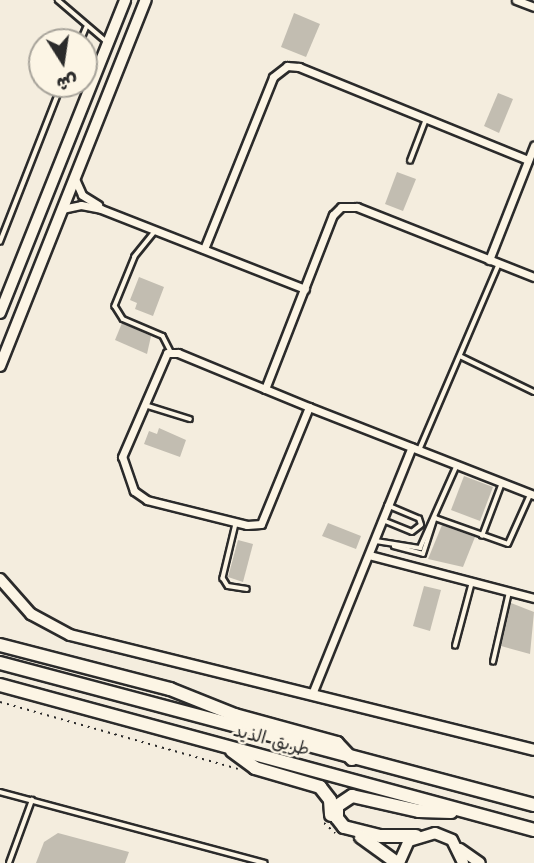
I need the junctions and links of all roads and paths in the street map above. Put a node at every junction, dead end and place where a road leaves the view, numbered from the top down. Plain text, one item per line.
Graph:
1 (58, 0) edge
2 (146, 0) edge
3 (516, 0) edge
4 (123, 1) edge
5 (534, 7) edge
6 (86, 28) edge
7 (98, 36) edge
8 (108, 43) junction
9 (57, 98) edge
10 (426, 119) junction
11 (534, 146) edge
12 (528, 160) junction
13 (410, 161) dead end
14 (75, 179) junction
15 (62, 209) junction
16 (101, 209) junction
17 (157, 231) junction
18 (0, 242) edge
19 (204, 249) junction
20 (489, 260) junction
21 (499, 264) junction
22 (534, 278) edge
23 (304, 289) junction
24 (0, 313) edge
25 (171, 352) junction
26 (460, 356) junction
27 (0, 366) edge
28 (265, 388) junction
29 (534, 391) edge
30 (142, 404) junction
31 (309, 407) junction
32 (190, 419) dead end
33 (415, 449) junction
34 (457, 465) junction
35 (502, 483) junction
36 (532, 495) edge
37 (388, 506) junction
38 (435, 518) junction
39 (383, 520) junction
40 (237, 522) junction
41 (482, 536) junction
42 (375, 540) junction
43 (369, 555) junction
44 (0, 579) edge
45 (472, 582) junction
46 (247, 589) dead end
47 (510, 592) junction
48 (534, 598) edge
49 (0, 645) edge
50 (456, 646) dead end
51 (493, 662) dead end
52 (0, 663) edge
53 (0, 685) edge
54 (312, 694) junction
55 (0, 702) edge
56 (229, 748) junction
57 (534, 750) edge
58 (352, 759) junction
59 (249, 772) dead end
60 (0, 792) edge
61 (32, 800) junction
62 (534, 805) edge
63 (463, 811) junction
64 (323, 820) dead end
65 (534, 830) edge
66 (338, 835) dead end
67 (416, 836) junction
68 (458, 848) junction
69 (9, 863) edge
70 (265, 863) edge
71 (398, 863) edge
72 (463, 863) edge
73 (480, 863) edge

1 - 6 lane
2 - 14 street
3 - 5 street
4 - 8 street
7 - 8 lane
8 - 24 street
9 - 18 lane
10 - 12 street
10 - 13 lane
10 - 19 street
11 - 12 street
12 - 20 street
14 - 15 street
14 - 16 street
15 - 16 street
15 - 27 street
16 - 17 street
17 - 19 street
17 - 25 lane
19 - 23 street
20 - 21 street
20 - 23 street
21 - 22 street
21 - 26 lane
23 - 28 street
25 - 28 street
25 - 30 street
26 - 29 lane
26 - 33 lane
28 - 31 street
30 - 32 lane
30 - 40 street
31 - 33 street
31 - 40 street
33 - 34 street
33 - 37 street
34 - 35 street
34 - 38 lane
35 - 36 street
35 - 41 lane
36 - 41 lane
37 - 39 street
37 - 39 lane
38 - 41 lane
38 - 42 lane
39 - 42 street
40 - 46 lane
42 - 43 street
43 - 45 street
43 - 54 street
44 - 54 street
45 - 47 street
45 - 50 lane
47 - 48 street
47 - 51 lane
49 - 58 highway
52 - 58 highway, طريق الذيد
53 - 56 highway, طريق الذيد
54 - 57 street
55 - 59 path
56 - 63 highway, طريق الذيد
56 - 71 highway
58 - 62 highway, طريق الذيد
60 - 61 lane
61 - 69 lane
61 - 70 lane
63 - 65 highway, طريق الذيد
63 - 67 highway
64 - 66 path
67 - 68 street
67 - 71 street
68 - 72 street
68 - 73 street

